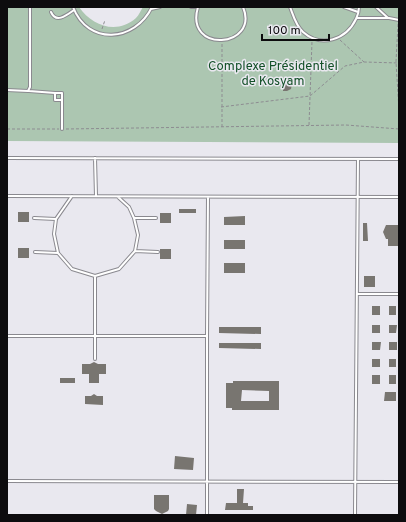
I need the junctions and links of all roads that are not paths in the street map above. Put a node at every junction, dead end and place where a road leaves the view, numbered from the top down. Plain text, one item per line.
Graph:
1 (30, 7) edge
2 (160, 7) edge
3 (191, 7) edge
4 (198, 7) edge
5 (243, 7) edge
6 (290, 7) edge
7 (344, 7) edge
8 (359, 7) edge
9 (376, 7) edge
10 (74, 8) edge
11 (152, 8) edge
12 (51, 12) dead end
13 (358, 12) junction
14 (357, 18) junction
15 (389, 18) junction
16 (399, 20) edge
17 (7, 90) edge
18 (28, 91) junction
19 (55, 93) junction
20 (62, 100) junction
21 (62, 129) road end
22 (7, 158) edge
23 (95, 158) junction
24 (358, 159) junction
25 (399, 159) edge
26 (7, 196) edge
27 (72, 196) junction
28 (96, 196) junction
29 (117, 196) junction
30 (208, 196) junction
31 (357, 197) junction
32 (399, 197) edge
33 (34, 218) dead end
34 (134, 218) junction
35 (156, 218) dead end
36 (56, 219) junction
37 (135, 251) junction
38 (35, 252) dead end
39 (158, 252) dead end
40 (58, 253) junction
41 (96, 276) junction
42 (357, 294) junction
43 (399, 294) edge
44 (7, 336) edge
45 (95, 336) junction
46 (207, 336) junction
47 (95, 359) dead end
48 (7, 481) edge
49 (207, 481) junction
50 (355, 482) junction
51 (399, 482) edge
52 (207, 515) edge
53 (355, 515) edge

1 - 18 lane
2 - 11 lane
3 - 4 lane
4 - 5 lane
6 - 14 lane
7 - 13 lane
8 - 13 lane
9 - 15 lane
10 - 11 lane
10 - 12 lane
13 - 14 lane
14 - 15 lane
15 - 16 lane
17 - 18 lane
18 - 19 lane
19 - 20 lane
19 - 20 lane
20 - 21 lane
22 - 23 lane
23 - 24 lane
23 - 28 lane
24 - 25 lane
24 - 31 lane
26 - 27 lane
27 - 28 lane
27 - 36 lane
28 - 29 lane
29 - 30 lane
29 - 34 lane
30 - 31 lane
30 - 46 lane
31 - 32 lane
31 - 42 lane
33 - 36 lane
34 - 35 lane
34 - 37 lane
36 - 40 lane
37 - 39 lane
37 - 41 lane
38 - 40 lane
40 - 41 lane
41 - 45 lane
42 - 43 lane
42 - 50 lane
44 - 45 lane
45 - 46 lane
45 - 47 lane
46 - 49 lane
48 - 49 lane
49 - 50 lane
49 - 52 lane
50 - 51 lane
50 - 53 lane

